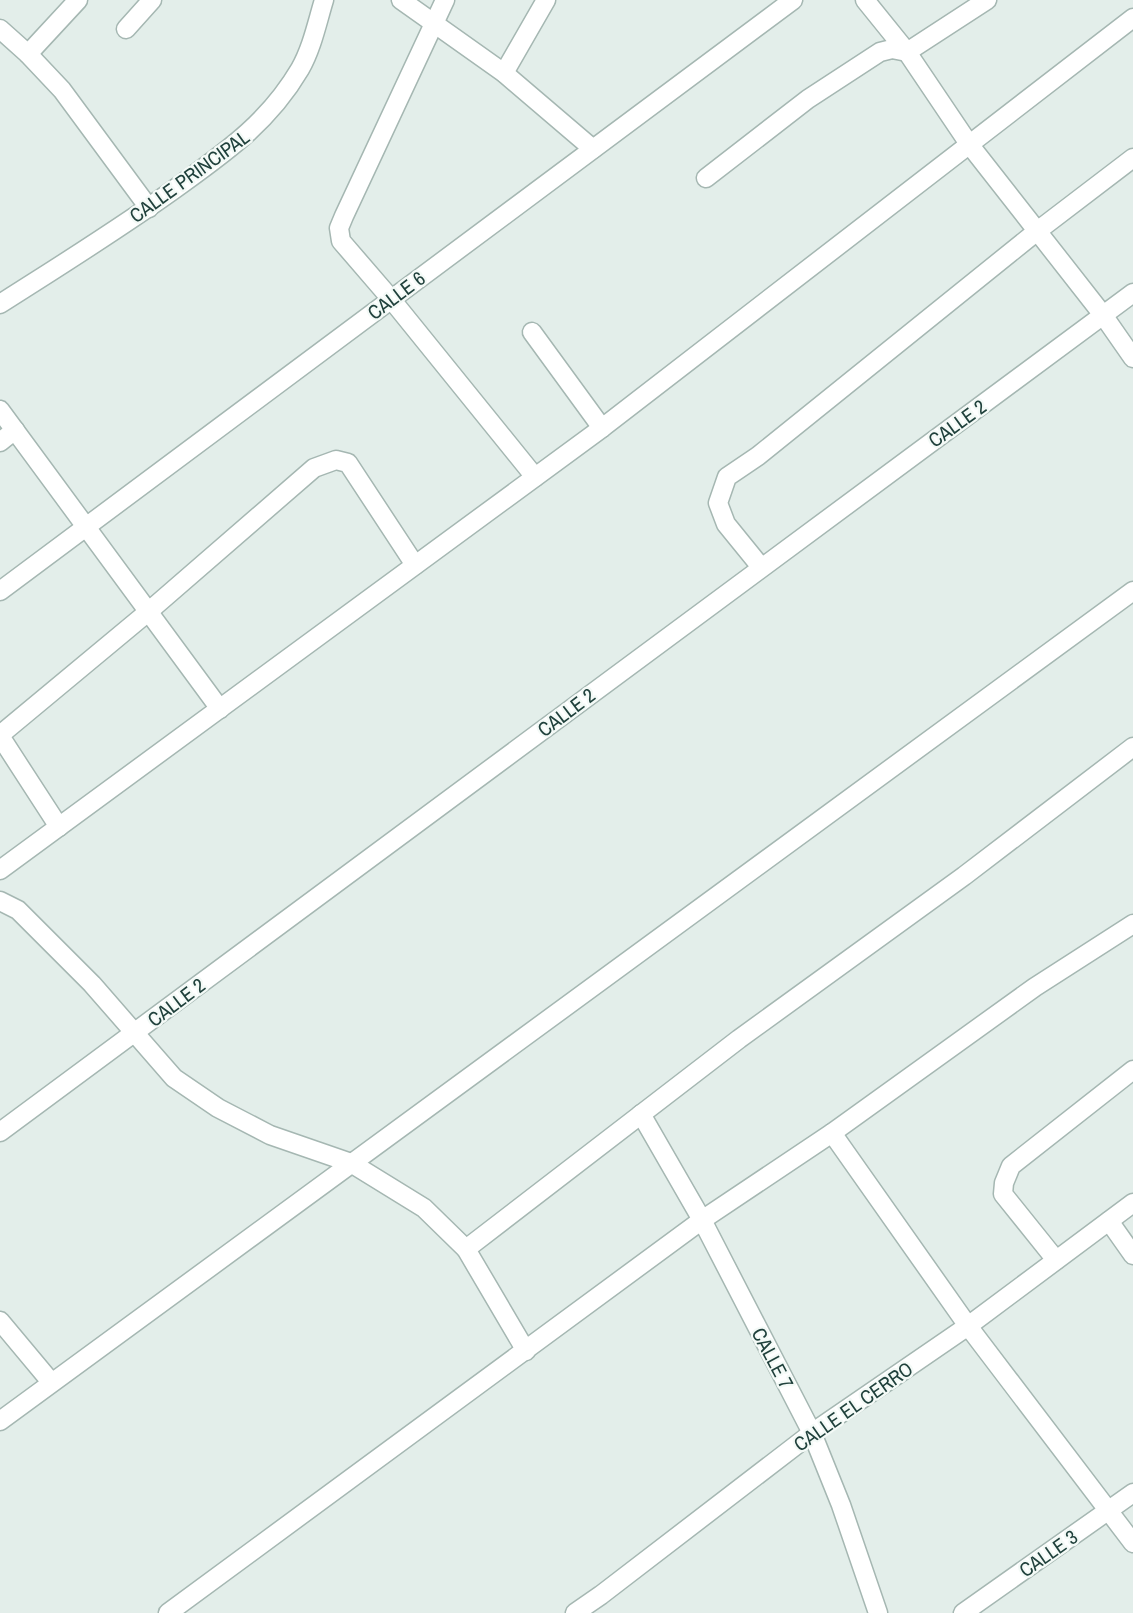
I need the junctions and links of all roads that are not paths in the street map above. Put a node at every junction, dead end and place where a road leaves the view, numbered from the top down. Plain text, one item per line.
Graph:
1 (78, 0) edge
2 (152, 0) edge
3 (324, 0) edge
4 (401, 0) edge
5 (445, 0) edge
6 (546, 0) edge
7 (865, 0) edge
8 (987, 0) edge
9 (787, 2) edge
10 (1133, 18) edge
11 (434, 24) junction
12 (0, 29) edge
13 (126, 29) dead end
14 (906, 52) junction
15 (28, 54) junction
16 (504, 73) junction
17 (969, 144) junction
18 (593, 149) junction
19 (1133, 158) edge
20 (706, 178) dead end
21 (149, 208) junction
22 (1036, 232) junction
23 (1133, 293) edge
24 (391, 299) junction
25 (0, 304) edge
26 (1103, 315) junction
27 (532, 332) dead end
28 (1133, 358) edge
29 (0, 410) edge
30 (602, 428) junction
31 (15, 430) junction
32 (0, 442) edge
33 (535, 477) junction
34 (86, 527) junction
35 (415, 566) junction
36 (761, 567) junction
37 (0, 591) edge
38 (1133, 591) edge
39 (148, 612) junction
40 (220, 709) junction
41 (0, 736) edge
42 (1133, 747) edge
43 (59, 827) junction
44 (0, 870) edge
45 (0, 901) edge
46 (1133, 924) edge
47 (134, 1033) junction
48 (1133, 1070) edge
49 (641, 1114) junction
50 (0, 1132) edge
51 (832, 1133) junction
52 (351, 1163) junction
53 (1133, 1203) edge
54 (702, 1220) junction
55 (1109, 1221) junction
56 (466, 1249) junction
57 (1133, 1255) edge
58 (1056, 1260) junction
59 (0, 1321) edge
60 (968, 1326) junction
61 (526, 1350) junction
62 (51, 1382) junction
63 (0, 1421) edge
64 (812, 1433) junction
65 (1133, 1493) edge
66 (1110, 1510) junction
67 (1133, 1543) edge
68 (168, 1613) edge
69 (575, 1613) edge
70 (878, 1613) edge
71 (963, 1613) edge

1 - 15 street
2 - 13 street
3 - 21 street, CALLE PRINCIPAL
4 - 11 street
5 - 11 street
6 - 16 street
7 - 14 street
8 - 14 street
9 - 18 street, CALLE 6
10 - 17 street
11 - 16 street
11 - 24 street
12 - 15 street
14 - 17 street
14 - 20 street
15 - 21 street
16 - 18 street
17 - 22 street
17 - 30 street
18 - 24 street, CALLE 6
19 - 22 street
21 - 25 street, CALLE PRINCIPAL
22 - 26 street
22 - 36 street
23 - 26 street, CALLE 2
24 - 33 street
24 - 34 street, CALLE 6
26 - 28 street
26 - 36 street, CALLE 2
27 - 30 street
29 - 31 street
30 - 33 street
31 - 32 street
31 - 34 street
33 - 35 street
34 - 37 street, CALLE 6
34 - 39 street
35 - 39 street
35 - 40 street
36 - 47 street, CALLE 2
38 - 52 street
39 - 40 street
39 - 41 street
40 - 43 street
41 - 43 street
42 - 49 street
43 - 44 street
45 - 47 street
46 - 51 street
47 - 50 street, CALLE 2
47 - 52 street
48 - 58 street
49 - 54 street, CALLE 7
49 - 56 street
51 - 54 street
51 - 60 street
52 - 56 street
52 - 62 street
53 - 55 street, CALLE EL CERRO
54 - 61 street
54 - 64 street, CALLE 7
55 - 57 street
55 - 58 street, CALLE EL CERRO
56 - 61 street
58 - 60 street, CALLE EL CERRO
59 - 62 street
60 - 64 street, CALLE EL CERRO
60 - 66 street
61 - 68 street
62 - 63 street
64 - 69 street, CALLE EL CERRO
64 - 70 street, CALLE 7
65 - 66 street, CALLE 3
66 - 67 street
66 - 71 street, CALLE 3

